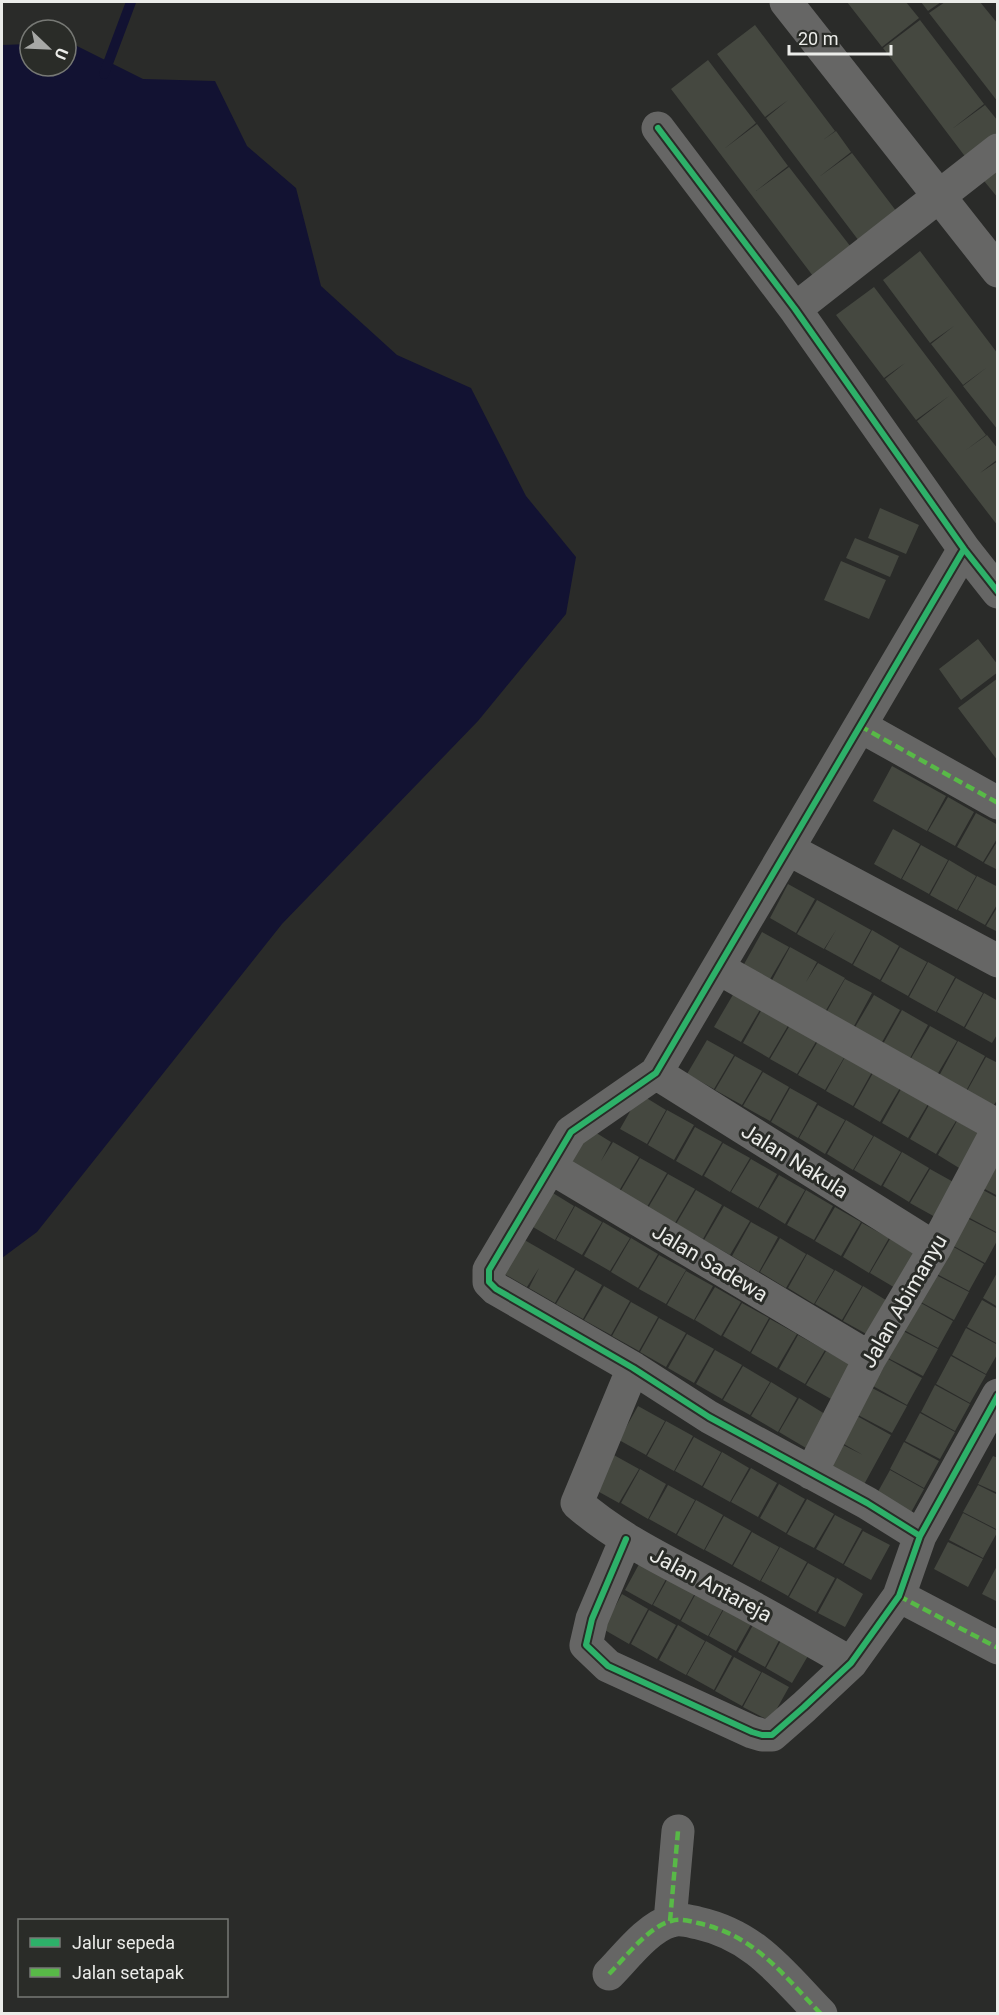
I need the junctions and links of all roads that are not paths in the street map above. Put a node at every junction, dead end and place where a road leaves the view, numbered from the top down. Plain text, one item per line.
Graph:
1 (786, 2) edge
2 (658, 128) dead end
3 (998, 150) edge
4 (939, 196) junction
5 (998, 271) edge
6 (795, 309) junction
7 (964, 549) junction
8 (998, 592) edge
9 (860, 726) junction
10 (998, 803) edge
11 (788, 849) junction
12 (998, 961) edge
13 (718, 969) junction
14 (656, 1073) junction
15 (998, 1127) edge
16 (550, 1167) junction
17 (934, 1248) junction
18 (870, 1358) junction
19 (633, 1368) junction
20 (998, 1395) edge
21 (811, 1473) junction
22 (920, 1536) junction
23 (626, 1539) junction
24 (899, 1596) junction
25 (998, 1648) edge
26 (851, 1663) junction
27 (678, 1831) dead end
28 (670, 1921) junction
29 (609, 1974) dead end
30 (821, 2013) edge

1 - 4 street
2 - 6 street
3 - 4 street
4 - 5 street
4 - 6 street
6 - 7 street
7 - 8 street
7 - 9 street
9 - 10 street
9 - 11 street
11 - 12 street
11 - 13 street
13 - 14 street
13 - 15 street
14 - 16 street
14 - 17 street, Jalan Nakula
15 - 17 street, Jalan Abimanyu
16 - 18 street, Jalan Sadewa
16 - 19 street
17 - 18 street, Jalan Abimanyu
18 - 21 street, Jalan Abimanyu
19 - 21 street
19 - 23 street, Jalan Antareja
20 - 22 street
21 - 22 street
22 - 24 street
23 - 26 street, Jalan Antareja
23 - 26 street
24 - 25 street
24 - 26 street
27 - 28 street
28 - 29 street
28 - 30 street

